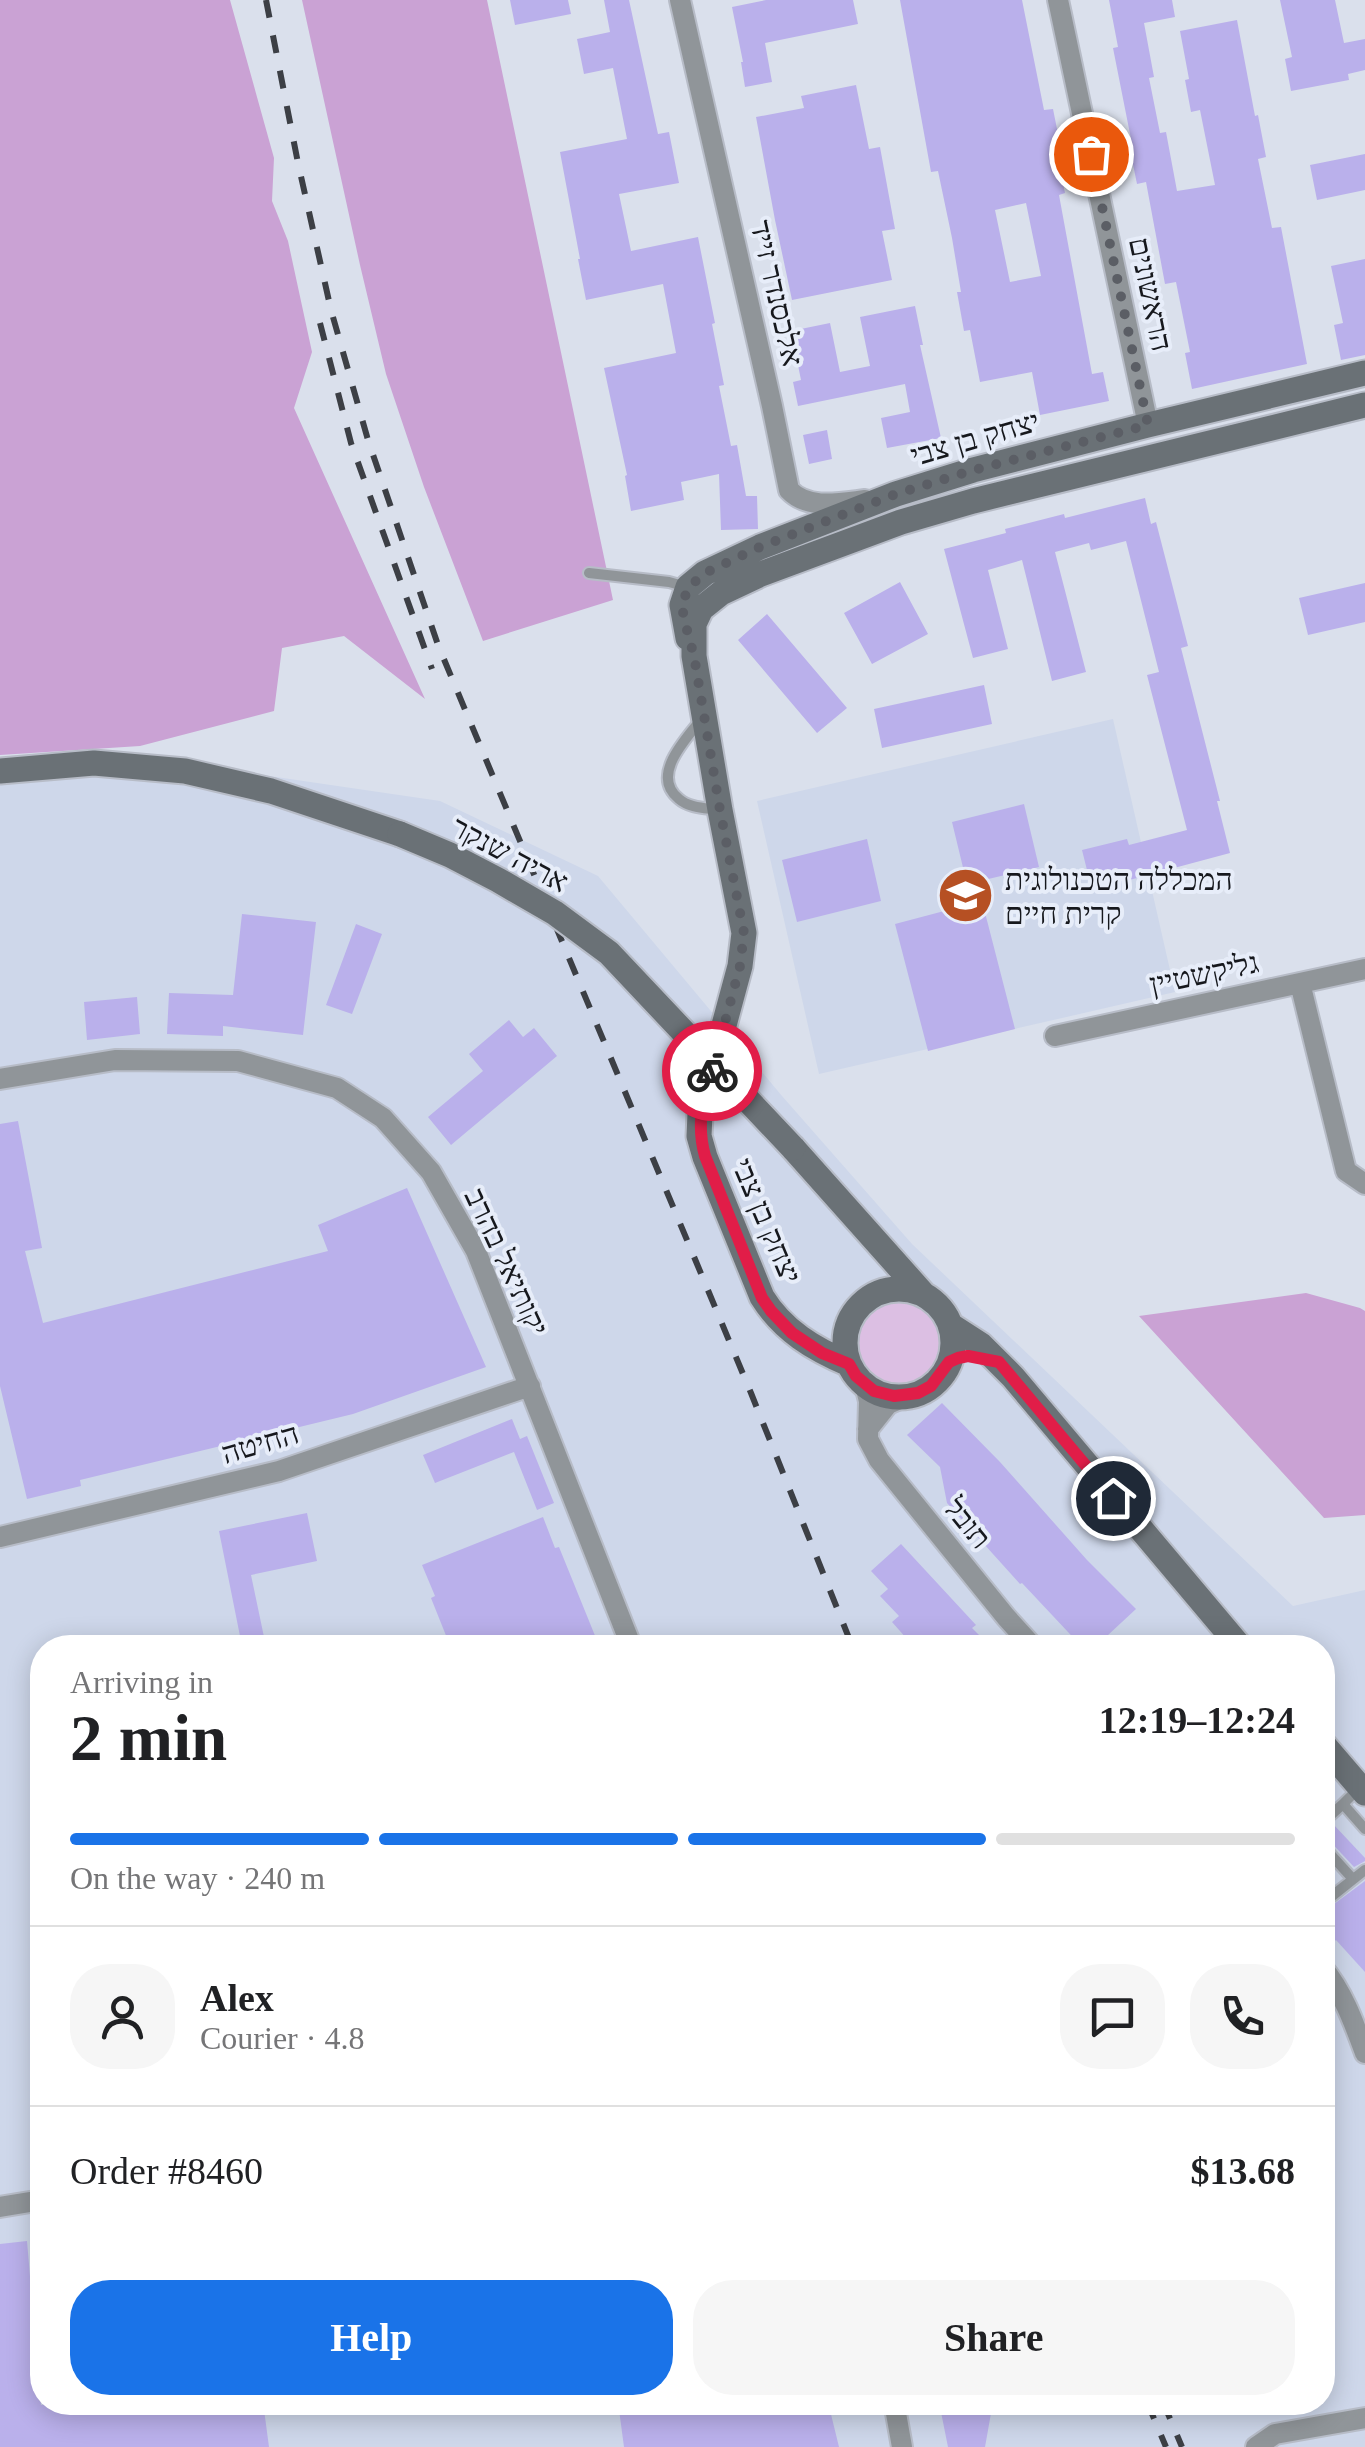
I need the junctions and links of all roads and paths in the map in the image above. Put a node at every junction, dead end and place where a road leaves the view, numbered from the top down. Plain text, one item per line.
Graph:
1 (680, 0) edge
2 (1058, 0) edge
3 (1365, 373) edge
4 (1365, 405) edge
5 (1148, 425) junction
6 (896, 494) junction
7 (589, 573) dead end
8 (688, 588) junction
9 (694, 656) junction
10 (704, 716) junction
11 (0, 772) edge
12 (720, 810) junction
13 (1365, 969) edge
14 (1300, 983) junction
15 (1055, 1036) dead end
16 (0, 1079) edge
17 (1365, 1184) edge
18 (868, 1233) junction
19 (924, 1295) junction
20 (857, 1312) junction
21 (950, 1325) junction
22 (792, 1333) junction
23 (949, 1362) junction
24 (999, 1362) junction
25 (857, 1374) junction
26 (530, 1386) junction
27 (904, 1396) junction
28 (867, 1431) junction
29 (0, 1537) edge
30 (627, 1635) edge
31 (1022, 1635) edge
32 (1230, 1635) edge
33 (1335, 1763) edge
34 (1356, 1795) edge
35 (1335, 1812) edge
36 (1365, 1829) edge
37 (1335, 1859) edge
38 (1365, 1870) edge
39 (1352, 1878) junction
40 (1335, 1893) edge
41 (1335, 1986) edge
42 (1365, 2053) edge
43 (30, 2202) edge
44 (0, 2207) edge
45 (896, 2415) edge
46 (1365, 2418) edge
47 (902, 2447) edge
48 (1256, 2447) edge

1 - 6 street, אלכסנדר זייד
2 - 5 street, הראשונים
3 - 5 street, יצחק בן צבי
4 - 9 street, יצחק בן צבי
5 - 6 street, יצחק בן צבי
6 - 8 street, יצחק בן צבי
7 - 8 lane
8 - 9 street, יצחק בן צבי
9 - 10 street, יצחק בן צבי
10 - 12 street, יצחק בן צבי
10 - 12 lane
11 - 18 street, אריה שנקר, bridge
12 - 22 street, יצחק בן צבי
13 - 14 street, גליקשטיין
14 - 15 street, גליקשטיין
14 - 17 street
16 - 26 street, יקותיאל בהרב
18 - 19 street, אריה שנקר
18 - 20 street
19 - 20 street
19 - 21 street
20 - 22 street
20 - 25 street
21 - 23 street
21 - 24 street
22 - 25 street, יצחק בן צבי
23 - 24 street
23 - 27 street
24 - 32 street
25 - 27 street
25 - 28 street, תובל
26 - 29 street, החיטה
26 - 30 street, יקותיאל בהרב
27 - 28 street
28 - 31 street, תובל
33 - 34 street
34 - 35 lane
34 - 36 lane
37 - 39 lane
38 - 39 lane
39 - 40 lane
41 - 42 street
43 - 44 street
45 - 47 street
46 - 48 street

